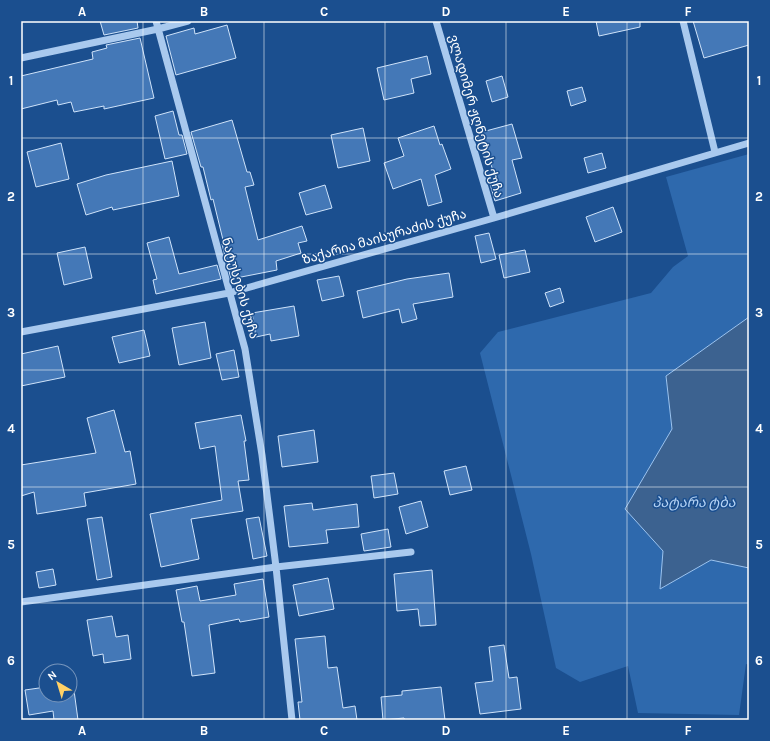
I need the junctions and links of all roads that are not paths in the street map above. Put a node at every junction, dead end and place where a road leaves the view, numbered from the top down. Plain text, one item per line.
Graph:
1 (156, 21) edge
2 (188, 21) edge
3 (436, 21) edge
4 (683, 21) edge
5 (158, 29) junction
6 (21, 58) edge
7 (749, 143) edge
8 (715, 152) junction
9 (494, 218) junction
10 (229, 293) junction
11 (21, 332) edge
12 (411, 552) dead end
13 (276, 567) junction
14 (21, 602) edge
15 (292, 720) edge

1 - 5 street, ნატუსების ქუჩა
2 - 5 street
3 - 9 street, ვლადიმერ ჟღნეტის ქუჩა
4 - 8 street
5 - 6 street
5 - 10 street, ნატუსების ქუჩა
7 - 8 street, ზაქარია მაისურაძის ქუჩა
8 - 9 street, ზაქარია მაისურაძის ქუჩა
9 - 10 street, ზაქარია მაისურაძის ქუჩა
10 - 11 street, ზაქარია მაისურაძის ქუჩა
10 - 13 street, ნატუსების ქუჩა
12 - 13 street
13 - 14 street
13 - 15 street, ნატუსების ქუჩა

